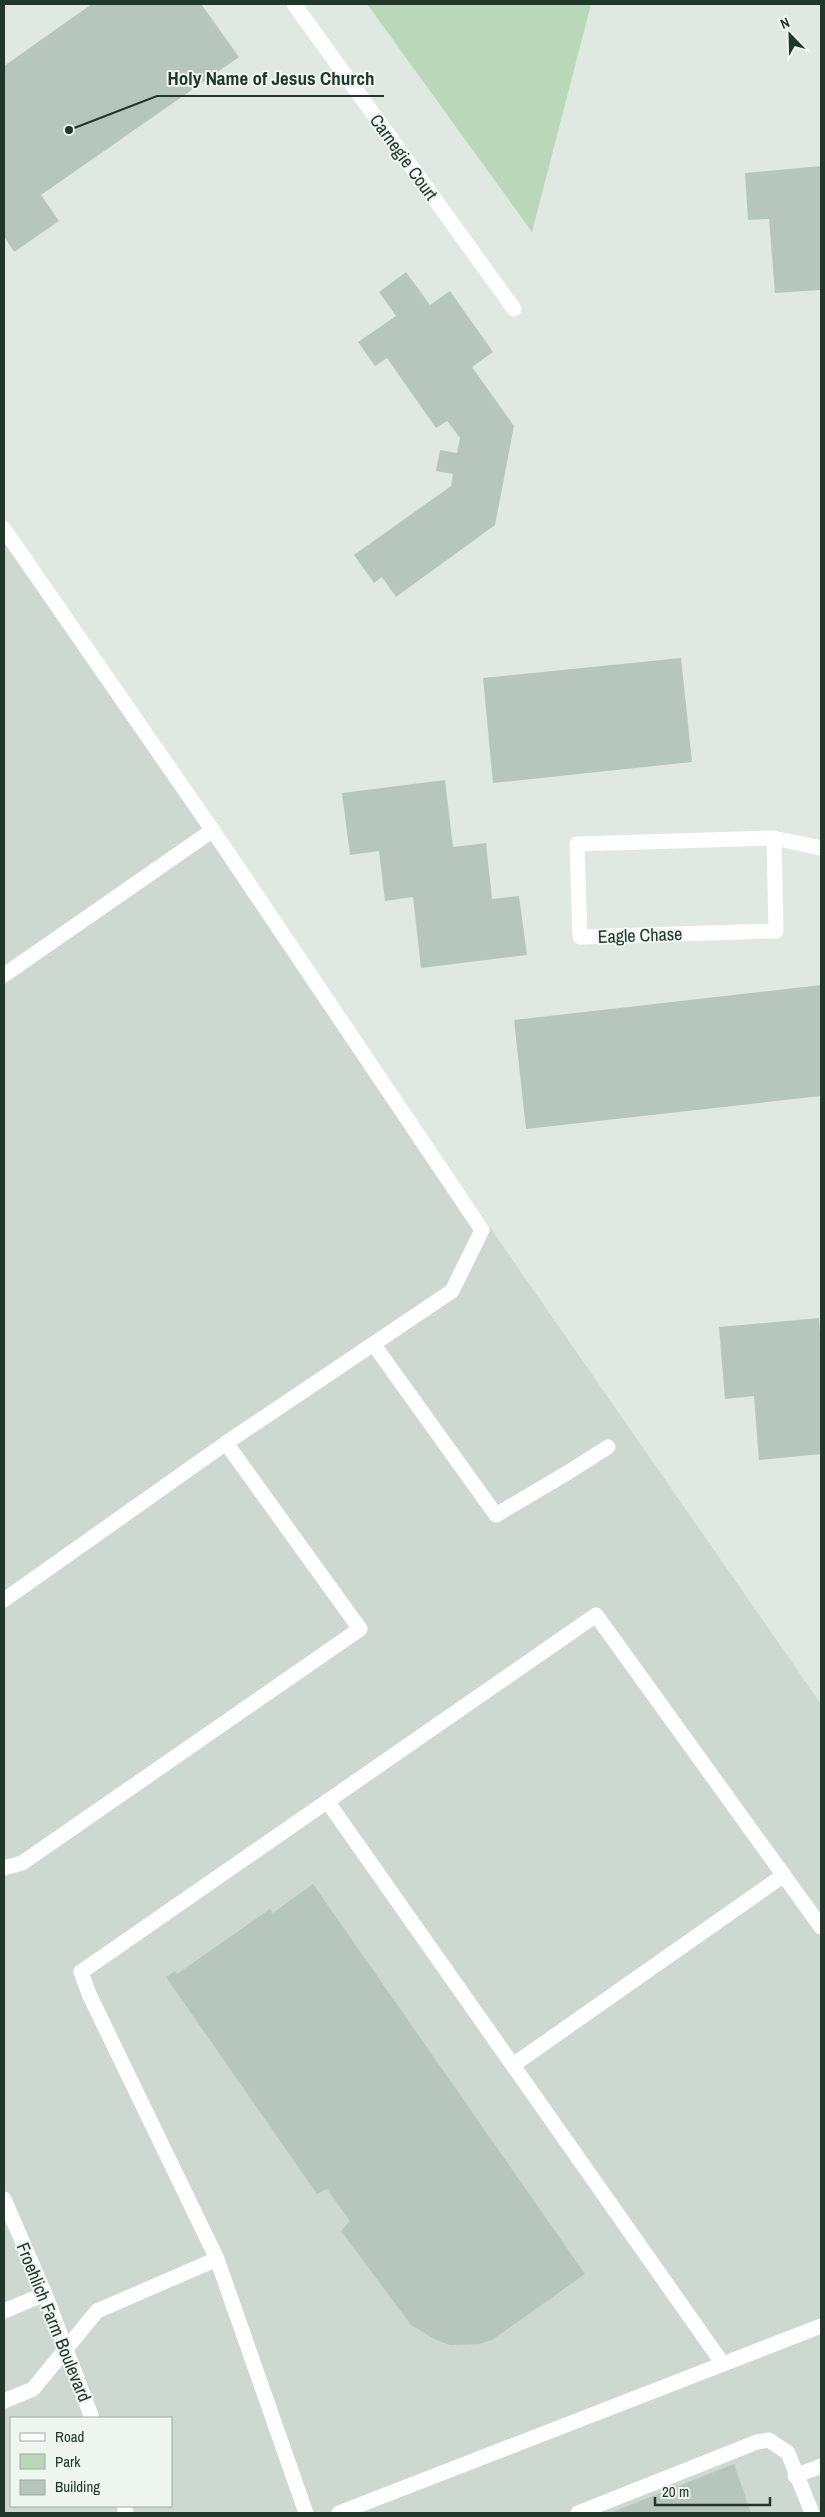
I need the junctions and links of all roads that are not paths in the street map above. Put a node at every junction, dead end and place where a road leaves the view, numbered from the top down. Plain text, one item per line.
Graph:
1 (294, 4) edge
2 (514, 309) dead end
3 (4, 529) edge
4 (213, 830) junction
5 (774, 838) junction
6 (821, 848) edge
7 (4, 975) edge
8 (374, 1345) junction
9 (226, 1443) junction
10 (608, 1446) dead end
11 (4, 1600) edge
12 (327, 1801) junction
13 (4, 1868) edge
14 (784, 1875) junction
15 (821, 1926) edge
16 (514, 2065) junction
17 (4, 2199) edge
18 (217, 2259) junction
19 (45, 2294) junction
20 (4, 2311) edge
21 (821, 2326) edge
22 (67, 2349) junction
23 (723, 2364) junction
24 (4, 2401) edge
25 (92, 2417) edge
26 (821, 2466) edge
27 (795, 2476) junction
28 (306, 2513) edge
29 (339, 2513) edge
30 (578, 2513) edge
31 (812, 2513) edge

1 - 2 street, Carnegie Court
3 - 4 street
4 - 7 street
4 - 8 street
5 - 5 street, Eagle Chase
5 - 6 street, Eagle Chase
8 - 9 street
8 - 10 street
9 - 11 street
9 - 13 street
12 - 14 street
12 - 16 street
12 - 18 street
14 - 15 street
14 - 16 street
16 - 23 street
17 - 19 street, Froehlich Farm Boulevard
18 - 22 street
18 - 28 street
19 - 20 street
19 - 22 street, Froehlich Farm Boulevard
21 - 23 street
22 - 24 street
22 - 25 street, Froehlich Farm Boulevard
23 - 29 street
26 - 27 street
27 - 30 street
27 - 31 street

